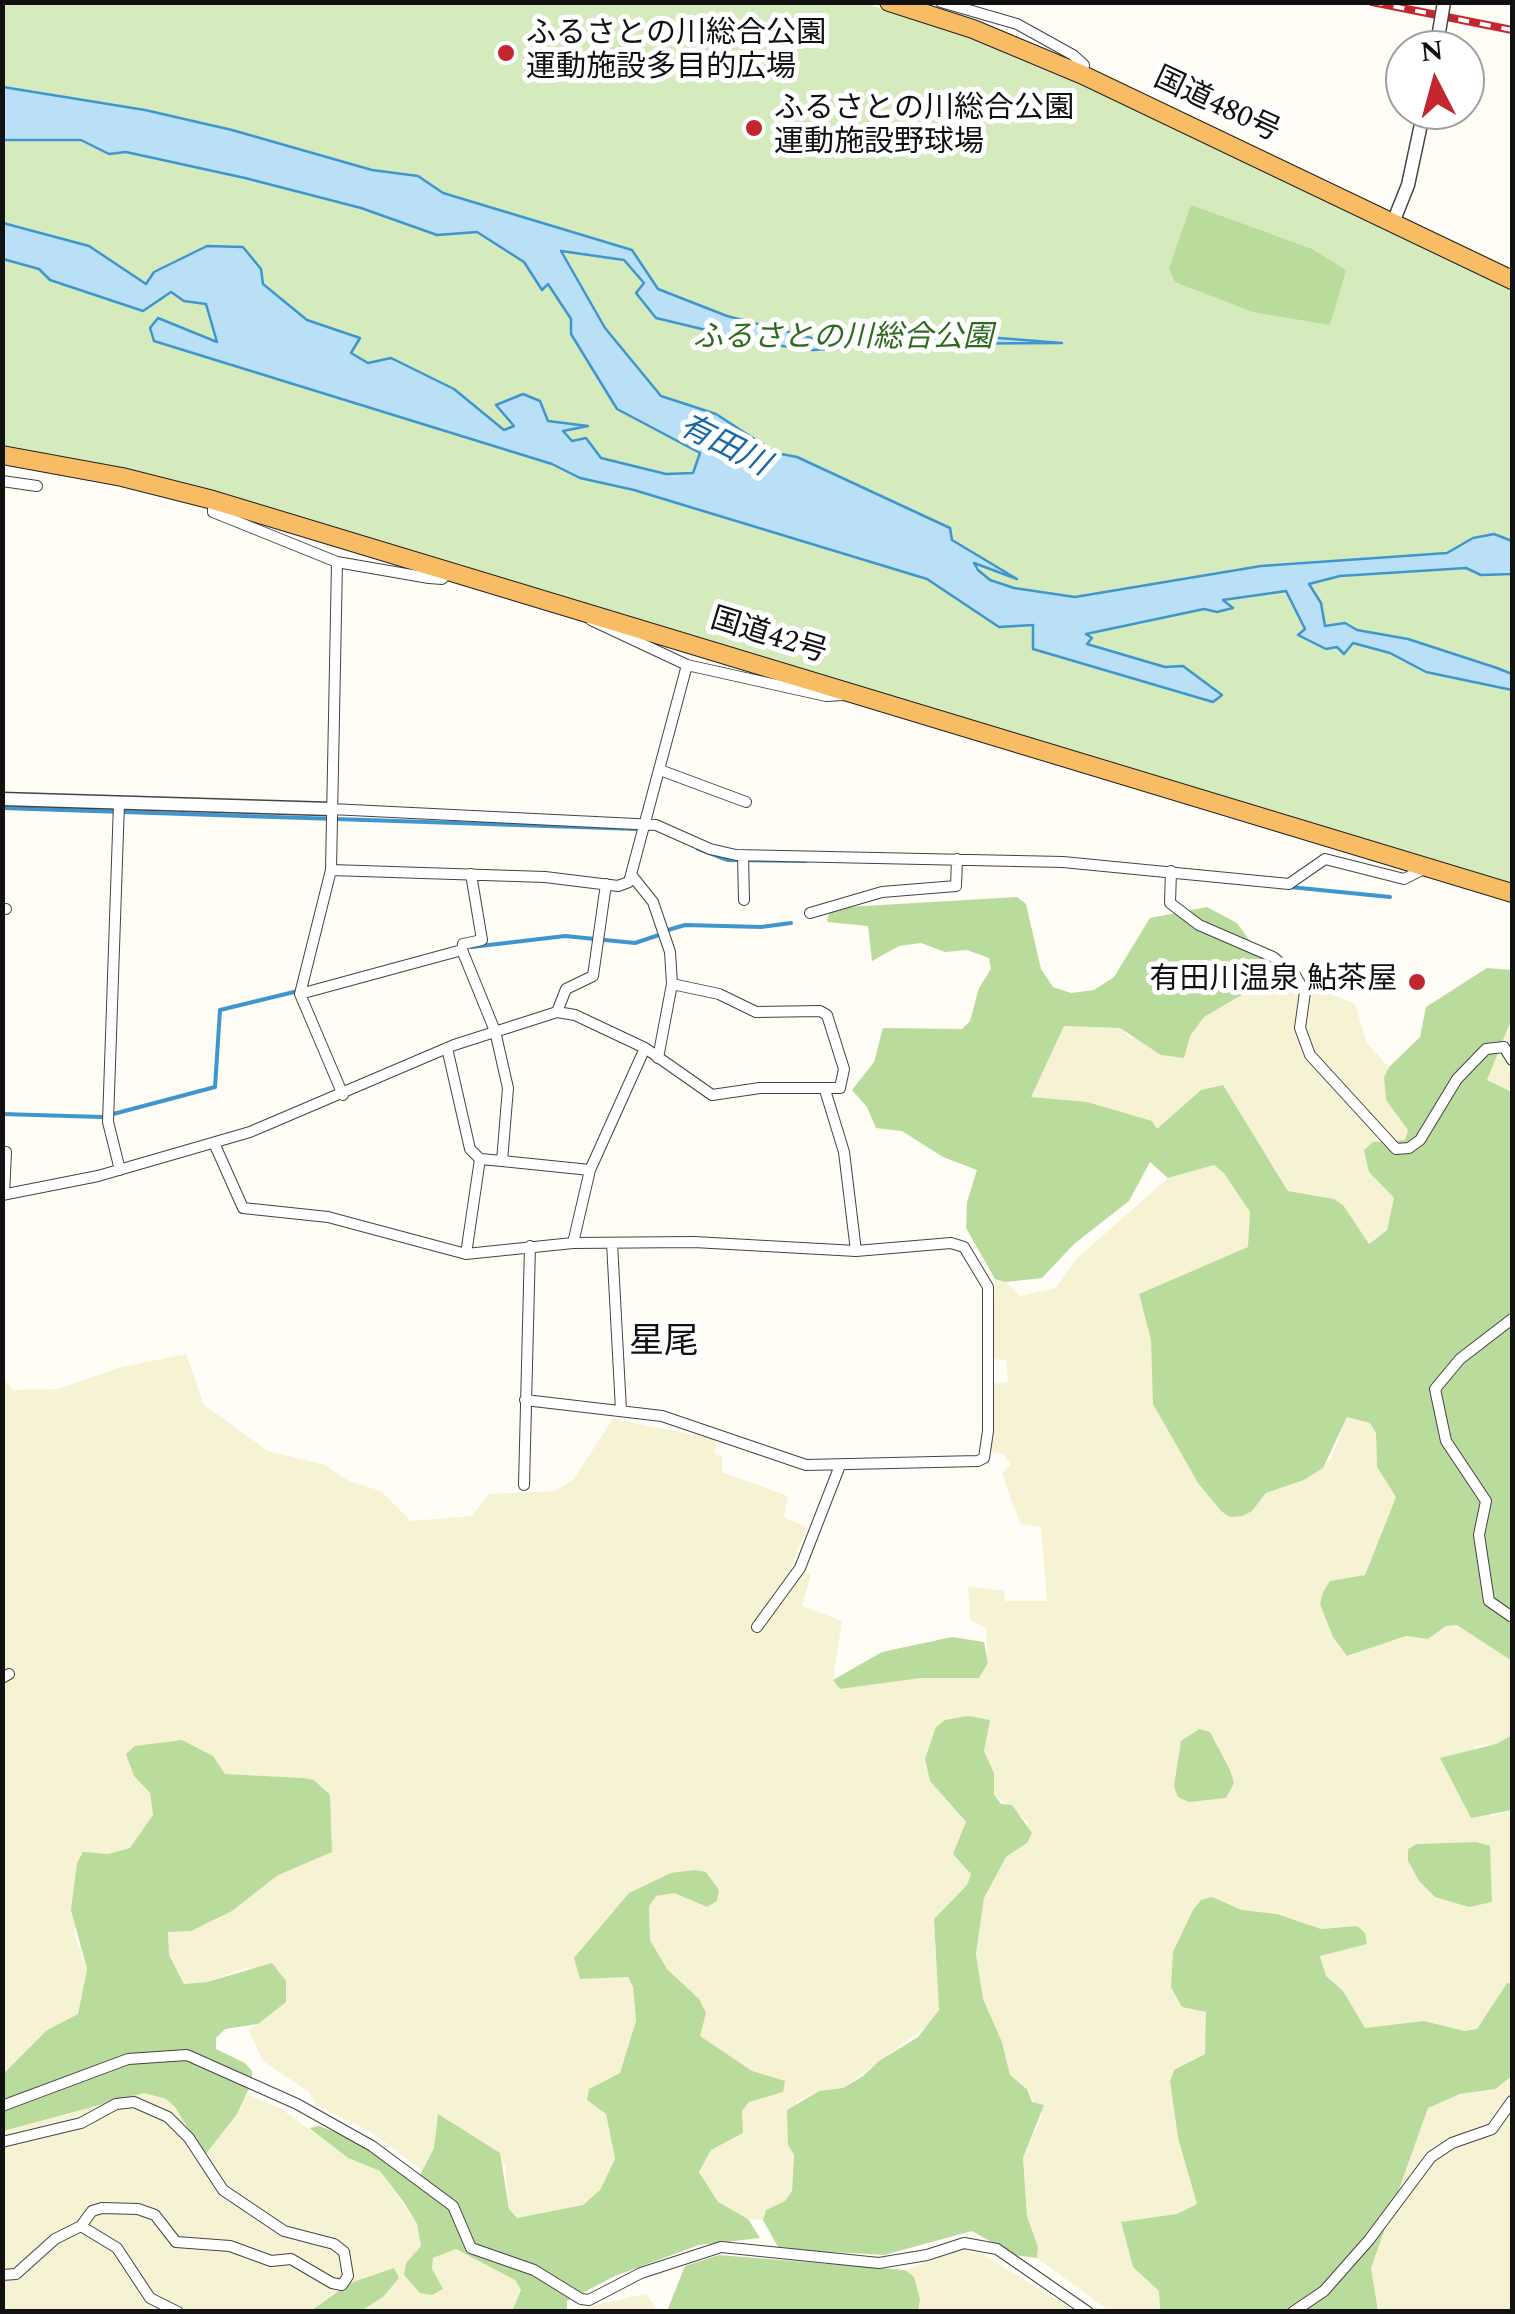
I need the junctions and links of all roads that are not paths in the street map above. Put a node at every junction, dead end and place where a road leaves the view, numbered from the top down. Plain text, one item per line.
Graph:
1 (941, 2) edge
2 (1001, 2) edge
3 (1444, 2) edge
4 (891, 3) edge
5 (998, 16) junction
6 (1439, 30) edge
7 (1084, 75) junction
8 (1420, 130) edge
9 (1394, 220) junction
10 (1512, 280) edge
11 (2, 455) edge
12 (2, 481) edge
13 (37, 486) dead end
14 (213, 500) junction
15 (337, 562) junction
16 (450, 571) junction
17 (586, 612) junction
18 (687, 665) junction
19 (850, 692) junction
20 (660, 770) junction
21 (2, 799) edge
22 (746, 802) dead end
23 (119, 803) junction
24 (331, 809) junction
25 (646, 824) junction
26 (743, 855) junction
27 (957, 860) junction
28 (1424, 869) junction
29 (330, 870) junction
30 (1171, 871) junction
31 (471, 874) junction
32 (632, 877) junction
33 (606, 884) junction
34 (1512, 893) edge
35 (744, 900) dead end
36 (810, 913) dead end
37 (462, 950) junction
38 (672, 984) junction
39 (300, 994) junction
40 (558, 1012) junction
41 (495, 1031) junction
42 (447, 1048) junction
43 (645, 1048) junction
44 (658, 1058) junction
45 (1512, 1060) edge
46 (825, 1090) junction
47 (342, 1094) junction
48 (214, 1143) junction
49 (2, 1152) edge
50 (480, 1160) junction
51 (502, 1161) junction
52 (120, 1170) junction
53 (590, 1170) junction
54 (4, 1194) edge
55 (573, 1243) junction
56 (612, 1243) junction
57 (530, 1246) junction
58 (856, 1250) junction
59 (466, 1254) junction
60 (1512, 1320) edge
61 (525, 1400) junction
62 (621, 1410) junction
63 (839, 1468) junction
64 (524, 1485) dead end
65 (1512, 1617) edge
66 (757, 1628) dead end
67 (1512, 2101) edge
68 (2, 2106) edge
69 (2, 2142) edge
70 (80, 2226) junction
71 (2, 2274) edge
72 (178, 2312) edge
73 (1088, 2312) edge
74 (1293, 2312) edge

1 - 5 street
2 - 5 street
3 - 6 street, bridge
4 - 7 highway, 国道480号
5 - 7 street
7 - 9 highway, 国道480号
8 - 9 street
9 - 10 highway, 国道480号
11 - 14 highway, 国道42号
12 - 13 street
14 - 15 street
14 - 16 highway, 国道42号
15 - 16 street
15 - 24 street
16 - 17 highway, 国道42号
17 - 18 street
17 - 19 highway, 国道42号
18 - 19 street
18 - 20 street
19 - 28 highway, 国道42号
20 - 22 street
20 - 25 street
21 - 23 street
23 - 24 street
23 - 52 street
24 - 25 street
24 - 29 street
25 - 26 street
25 - 32 street
26 - 27 street
26 - 35 street
27 - 30 street
27 - 36 street
28 - 30 street
28 - 34 highway, 国道42号
29 - 31 street
29 - 39 street
30 - 45 street
31 - 33 street
31 - 37 street
32 - 33 street
32 - 38 street
33 - 40 street
37 - 39 street
37 - 41 street
38 - 44 street
38 - 46 street
39 - 47 street
40 - 41 street
40 - 43 street
41 - 42 street
41 - 51 street
42 - 47 street
42 - 50 street
43 - 44 street
43 - 53 street
44 - 46 street
46 - 58 street
47 - 48 street
48 - 52 street
48 - 59 street
49 - 54 street
50 - 51 street
50 - 59 street
51 - 53 street
52 - 54 street
53 - 55 street
55 - 56 street
55 - 57 street
56 - 58 street
56 - 62 street
57 - 59 street
57 - 61 street
58 - 63 street
60 - 65 street
61 - 62 street
61 - 64 street
62 - 63 street
63 - 66 street
67 - 74 street
68 - 73 street
69 - 70 street
70 - 71 street
70 - 72 street

